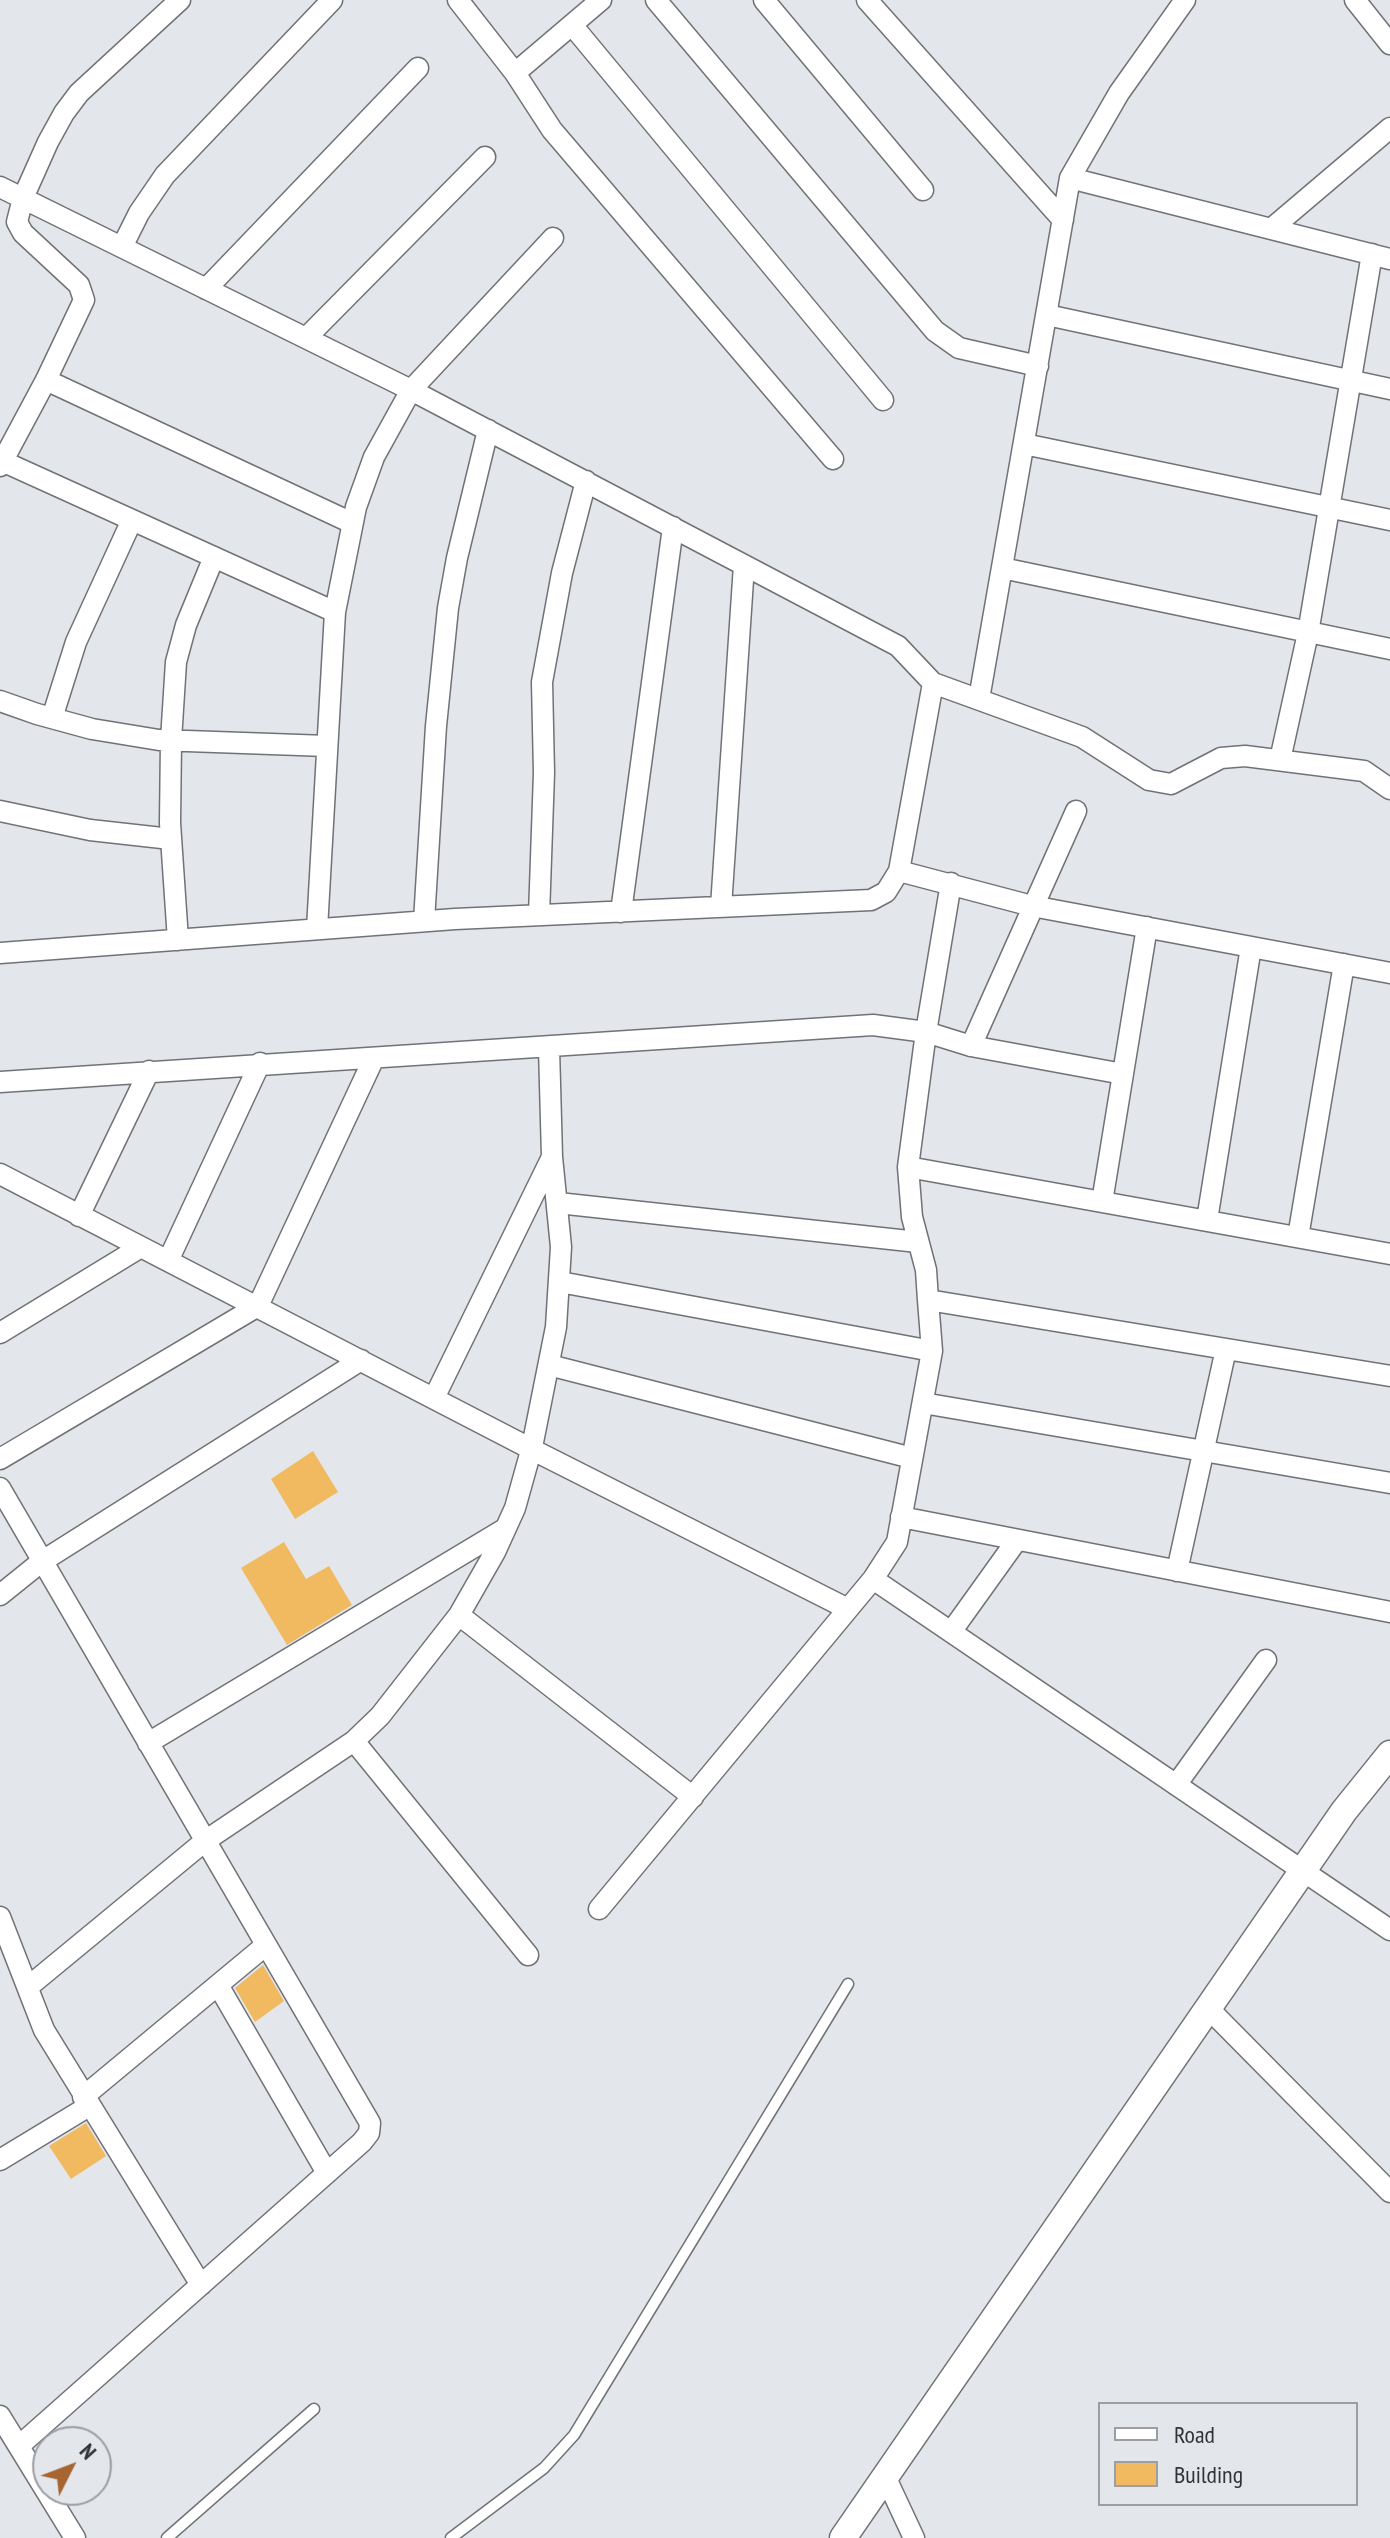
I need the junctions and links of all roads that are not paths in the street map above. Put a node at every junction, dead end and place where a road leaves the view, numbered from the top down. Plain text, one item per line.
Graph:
1 (180, 0) edge
2 (332, 0) edge
3 (458, 0) edge
4 (601, 0) edge
5 (656, 0) edge
6 (764, 0) edge
7 (867, 0) edge
8 (1185, 0) edge
9 (1355, 0) edge
10 (572, 25) junction
11 (1390, 44) edge
12 (418, 68) dead end
13 (515, 73) junction
14 (1390, 128) edge
15 (485, 157) dead end
16 (1070, 178) junction
17 (0, 187) edge
18 (923, 190) dead end
19 (23, 198) junction
20 (1063, 220) junction
21 (1271, 229) junction
22 (553, 238) dead end
23 (122, 247) junction
24 (1381, 256) edge
25 (206, 289) junction
26 (1047, 315) junction
27 (306, 338) junction
28 (1038, 366) junction
29 (46, 380) junction
30 (1350, 381) junction
31 (1390, 389) edge
32 (411, 390) junction
33 (883, 400) dead end
34 (488, 430) junction
35 (1024, 444) junction
36 (833, 459) dead end
37 (1, 462) edge
38 (586, 481) junction
39 (1329, 507) junction
40 (132, 520) junction
41 (1390, 520) edge
42 (352, 523) junction
43 (673, 527) junction
44 (214, 557) junction
45 (744, 565) junction
46 (1002, 568) junction
47 (335, 612) junction
48 (1308, 633) junction
49 (1390, 649) edge
50 (933, 683) junction
51 (979, 699) junction
52 (0, 701) edge
53 (52, 718) junction
54 (171, 740) junction
55 (327, 746) junction
56 (1280, 760) junction
57 (1390, 789) edge
58 (0, 811) edge
59 (1076, 811) dead end
60 (171, 839) junction
61 (899, 871) junction
62 (951, 883) junction
63 (1032, 906) junction
64 (721, 907) junction
65 (621, 912) junction
66 (539, 915) junction
67 (424, 921) junction
68 (1147, 927) junction
69 (317, 929) junction
70 (178, 940) junction
71 (1251, 947) junction
72 (0, 953) edge
73 (1344, 964) junction
74 (1390, 973) edge
75 (926, 1032) junction
76 (971, 1046) junction
77 (549, 1048) junction
78 (374, 1058) junction
79 (260, 1063) junction
80 (149, 1071) junction
81 (1123, 1074) junction
82 (0, 1082) edge
83 (552, 1157) junction
84 (908, 1167) junction
85 (0, 1174) edge
86 (1102, 1202) junction
87 (558, 1203) junction
88 (79, 1216) junction
89 (1207, 1220) junction
90 (1298, 1237) junction
91 (918, 1242) junction
92 (141, 1247) junction
93 (1390, 1254) edge
94 (168, 1261) junction
95 (560, 1282) junction
96 (928, 1300) junction
97 (258, 1306) junction
98 (0, 1333) edge
99 (1226, 1349) junction
100 (932, 1351) junction
101 (361, 1360) junction
102 (549, 1365) junction
103 (1390, 1376) edge
104 (434, 1398) junction
105 (923, 1403) junction
106 (532, 1447) junction
107 (1202, 1451) junction
108 (912, 1458) junction
109 (0, 1459) edge
110 (1390, 1483) edge
111 (0, 1488) edge
112 (901, 1517) junction
113 (506, 1528) junction
114 (1017, 1540) junction
115 (41, 1562) junction
116 (1177, 1571) junction
117 (873, 1579) junction
118 (0, 1595) edge
119 (848, 1609) junction
120 (1390, 1612) edge
121 (459, 1615) junction
122 (951, 1632) junction
123 (1266, 1660) dead end
124 (354, 1741) junction
125 (148, 1743) junction
126 (1390, 1754) edge
127 (1176, 1785) junction
128 (693, 1797) junction
129 (205, 1841) junction
130 (1303, 1872) junction
131 (599, 1909) dead end
132 (0, 1917) edge
133 (1390, 1930) edge
134 (266, 1945) junction
135 (528, 1955) dead end
136 (848, 1984) dead end
137 (218, 1985) junction
138 (28, 1987) junction
139 (1208, 2008) junction
140 (86, 2102) junction
141 (0, 2160) edge
142 (327, 2173) junction
143 (1390, 2192) edge
144 (201, 2285) junction
145 (314, 2409) dead end
146 (0, 2416) edge
147 (19, 2446) junction
148 (885, 2476) junction
149 (75, 2538) edge
150 (167, 2538) edge
151 (451, 2538) edge
152 (843, 2538) edge
153 (914, 2538) edge

1 - 19 street
2 - 23 street
3 - 13 street
4 - 10 street
5 - 28 street
6 - 18 street
7 - 20 street
8 - 16 street
9 - 11 street
10 - 13 street
10 - 33 street
12 - 25 street
13 - 36 street
14 - 21 street
15 - 27 street
16 - 20 street
16 - 21 street
17 - 19 street
19 - 23 street
19 - 29 street
20 - 26 street
21 - 24 street
22 - 32 street
23 - 25 street
24 - 30 street
25 - 27 street
26 - 28 street
26 - 30 street
27 - 32 street
28 - 35 street
29 - 37 street
29 - 42 street
30 - 31 street
30 - 39 street
32 - 34 street
32 - 42 street
34 - 38 street
34 - 67 street
35 - 39 street
35 - 46 street
37 - 40 street
38 - 43 street
38 - 66 street
39 - 41 street
39 - 48 street
40 - 44 street
40 - 53 street
42 - 47 street
43 - 45 street
43 - 65 street
44 - 47 street
44 - 54 street
45 - 50 street
45 - 64 street
46 - 48 street
46 - 51 street
47 - 55 street
48 - 49 street
48 - 56 street
50 - 51 street
50 - 61 street
51 - 56 street
52 - 53 street
53 - 54 street
54 - 55 street
54 - 60 street
55 - 69 street
56 - 57 street
58 - 60 street
59 - 63 street
60 - 70 street
61 - 62 street
61 - 64 street
62 - 63 street
62 - 75 street
63 - 68 street
63 - 76 street
64 - 65 street
65 - 66 street
66 - 67 street
67 - 69 street
68 - 71 street
68 - 81 street
69 - 70 street
70 - 72 street
71 - 73 street
71 - 89 street
73 - 74 street
73 - 90 street
75 - 76 street
75 - 77 street
75 - 84 street
76 - 81 street
77 - 78 street
77 - 83 street
78 - 79 street
78 - 97 street
79 - 80 street
79 - 94 street
80 - 82 street
80 - 88 street
81 - 86 street
83 - 87 street
83 - 104 street
84 - 86 street
84 - 91 street
85 - 88 street
86 - 89 street
87 - 91 street
87 - 95 street
88 - 92 street
89 - 90 street
90 - 93 street
91 - 96 street
92 - 94 street
92 - 98 street
94 - 97 street
95 - 100 street
95 - 102 street
96 - 99 street
96 - 100 street
97 - 101 street
97 - 109 street
99 - 103 street
99 - 107 street
100 - 105 street
101 - 104 street
101 - 115 street
102 - 106 street
102 - 108 street
104 - 106 street
105 - 107 street
105 - 108 street
106 - 113 street
106 - 119 street
107 - 110 street
107 - 116 street
108 - 112 street
111 - 115 street
112 - 114 street
112 - 117 street
113 - 121 street
113 - 125 street
114 - 116 street
114 - 122 street
115 - 118 street
115 - 125 street
116 - 120 street
117 - 119 street
117 - 122 street
119 - 128 street
121 - 124 street
121 - 128 street
122 - 127 street
123 - 127 street
124 - 129 street
124 - 135 street
125 - 129 street
126 - 130 street
127 - 130 street
128 - 131 street
129 - 134 street
129 - 138 street
130 - 133 street
130 - 139 street
132 - 138 street
134 - 137 street
134 - 142 street
136 - 151 lane
137 - 140 street
137 - 142 street
138 - 140 street
139 - 143 street
139 - 148 street
140 - 141 street
140 - 144 street
142 - 144 street
144 - 147 street
145 - 150 lane
146 - 147 street
147 - 149 street
148 - 152 street
148 - 153 street

